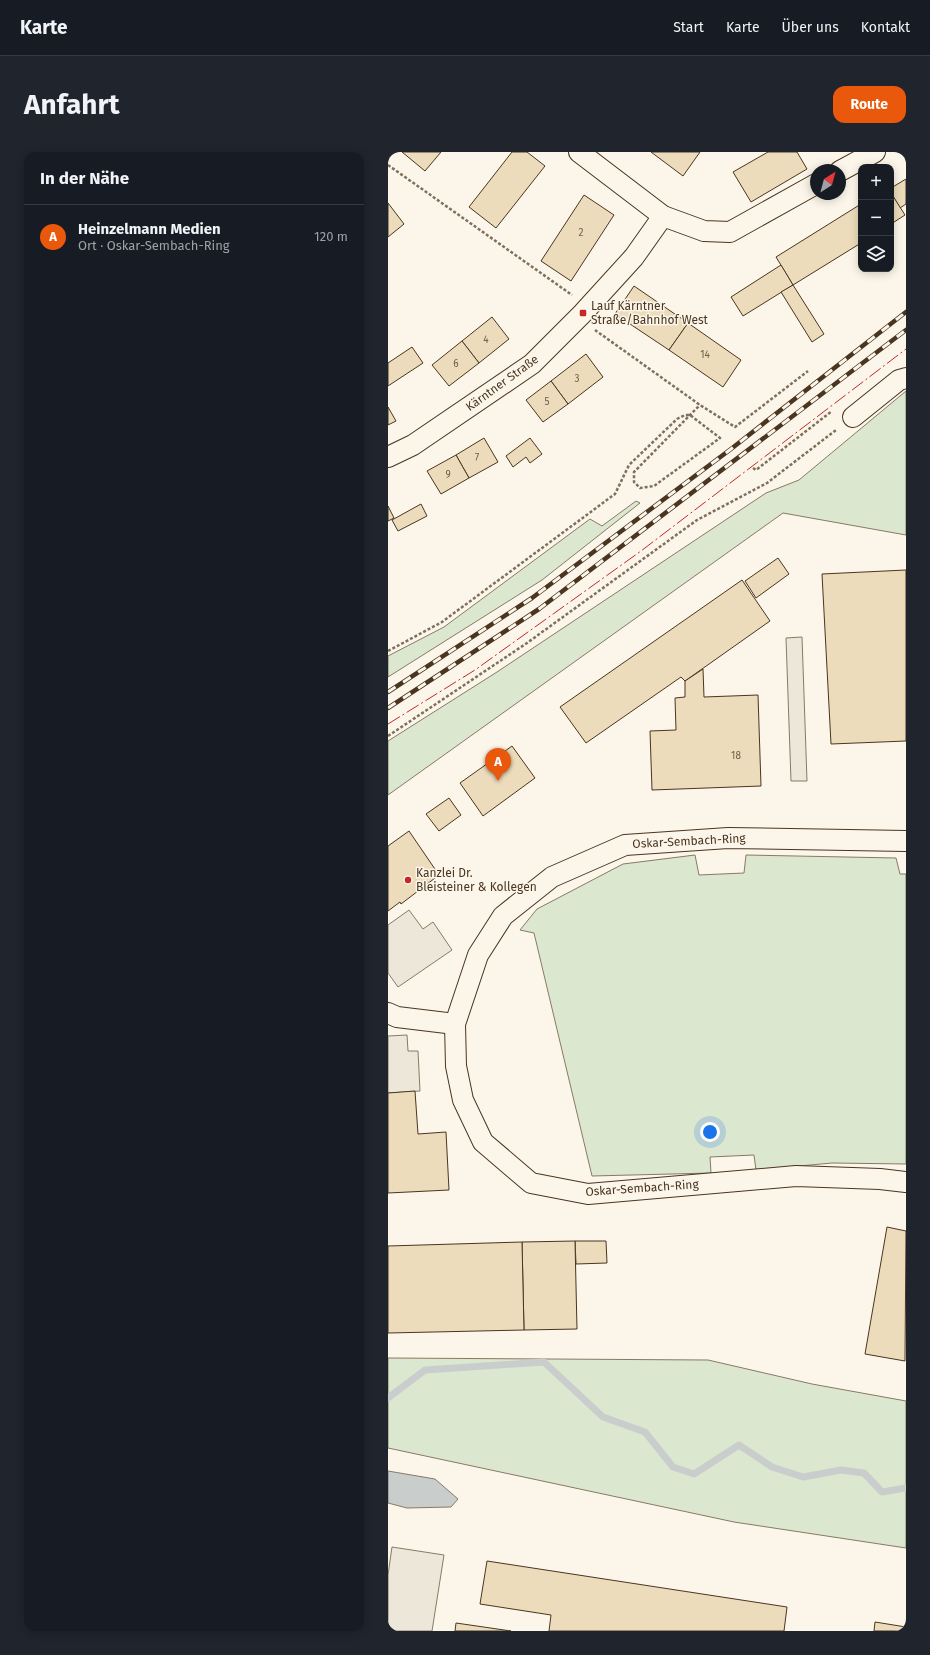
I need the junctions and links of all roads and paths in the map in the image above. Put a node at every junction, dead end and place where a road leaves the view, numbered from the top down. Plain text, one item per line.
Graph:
1 (579, 152) edge
2 (875, 152) edge
3 (388, 165) edge
4 (846, 168) edge
5 (810, 187) edge
6 (663, 216) junction
7 (584, 312) junction
8 (808, 371) dead end
9 (906, 378) edge
10 (700, 405) junction
11 (845, 412) junction
12 (690, 415) junction
13 (388, 457) edge
14 (753, 468) dead end
15 (388, 651) edge
16 (388, 736) edge
17 (906, 841) edge
18 (388, 1013) edge
19 (455, 1024) junction
20 (906, 1182) edge

1 - 6 street
2 - 4 street
3 - 7 path
5 - 6 street
6 - 7 street, Kärntner Straße
7 - 10 path
7 - 13 street, Kärntner Straße
8 - 10 path
9 - 11 street
10 - 12 path
11 - 14 path
11 - 16 path
12 - 12 path
12 - 15 path
17 - 19 street, Oskar-Sembach-Ring
18 - 19 street
19 - 20 street, Oskar-Sembach-Ring

